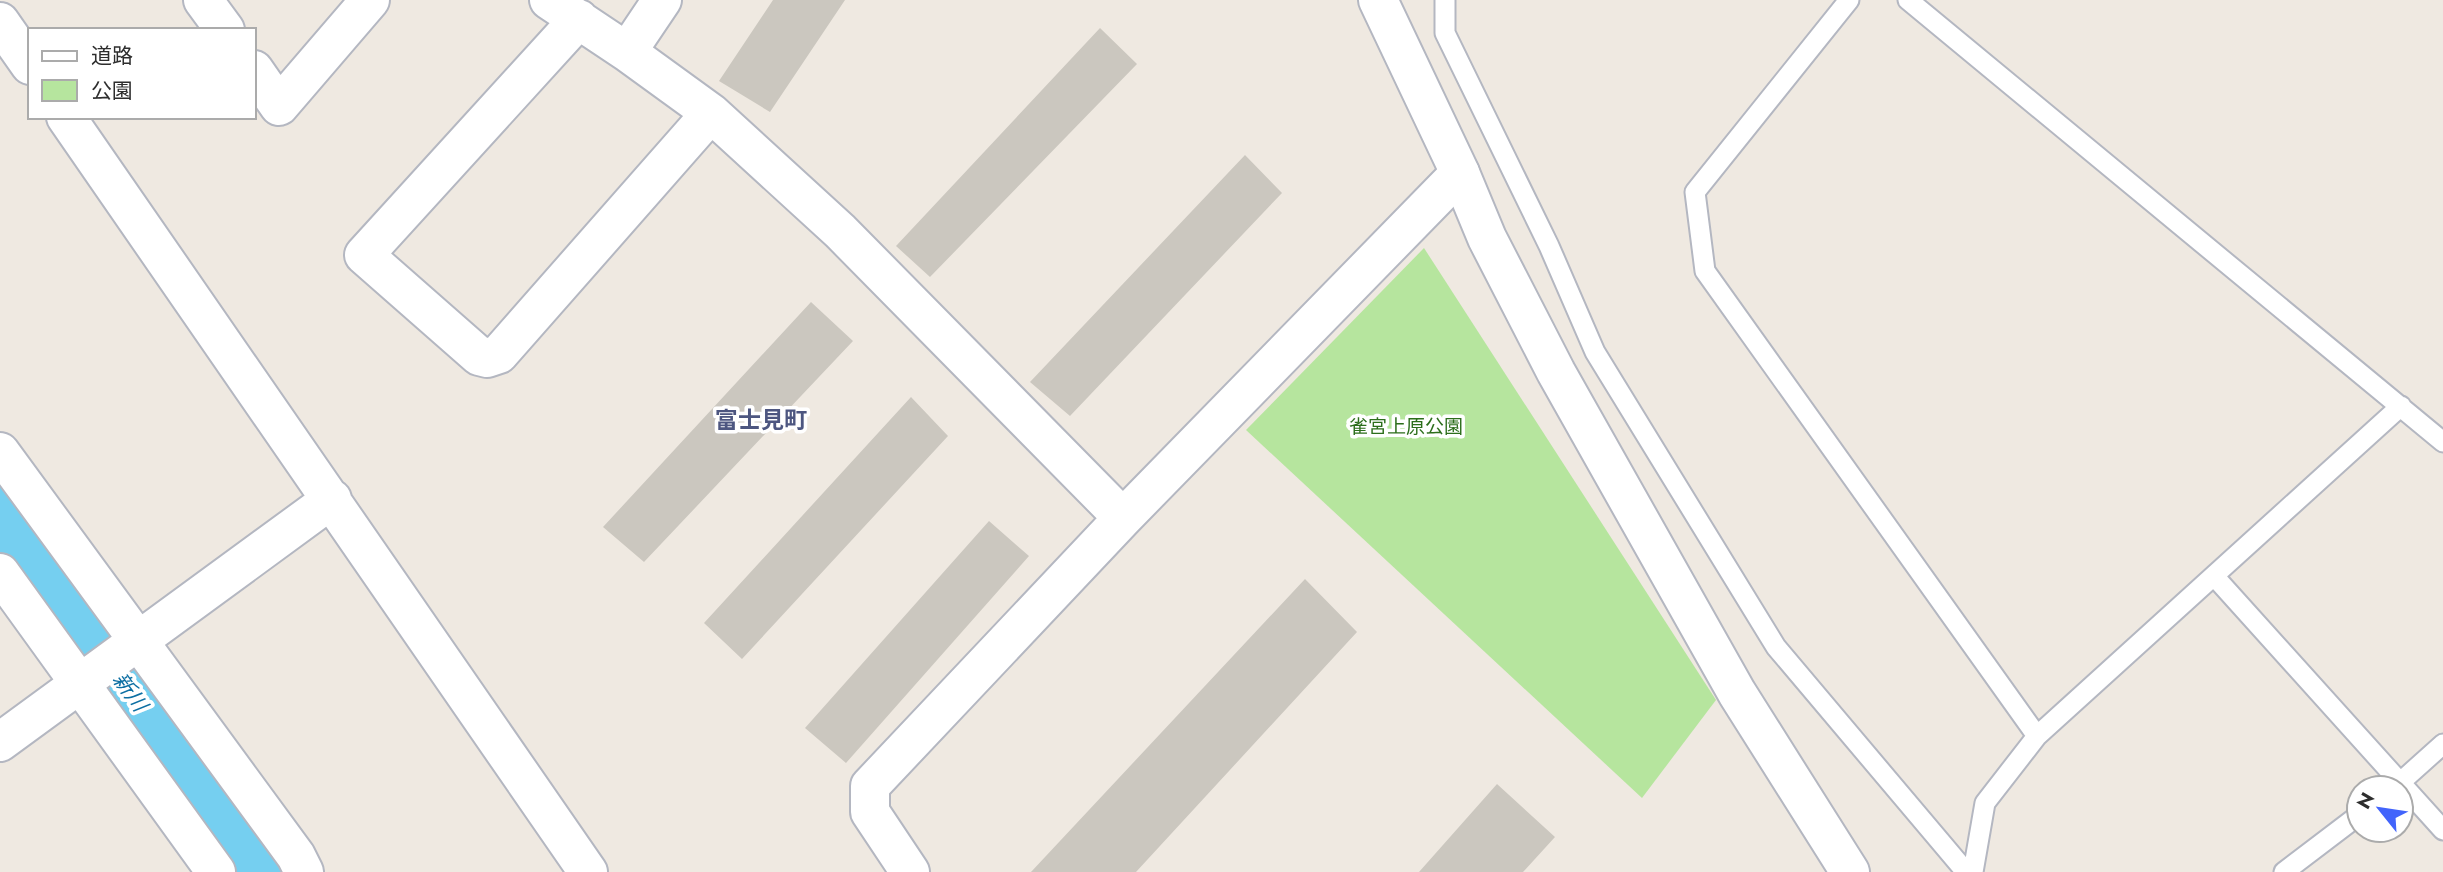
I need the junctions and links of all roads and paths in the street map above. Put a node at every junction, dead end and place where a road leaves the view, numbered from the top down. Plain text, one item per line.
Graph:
1 (203, 0) edge
2 (370, 0) edge
3 (662, 0) edge
4 (1378, 0) edge
5 (1445, 0) edge
6 (1849, 0) edge
7 (1908, 0) edge
8 (564, 9) edge
9 (0, 22) edge
10 (224, 28) edge
11 (627, 52) junction
12 (28, 62) edge
13 (256, 73) edge
14 (711, 113) junction
15 (67, 119) edge
16 (1460, 173) junction
17 (2401, 406) junction
18 (2443, 442) edge
19 (0, 452) edge
20 (332, 499) junction
21 (1123, 518) junction
22 (0, 573) edge
23 (2214, 576) junction
24 (133, 645) junction
25 (88, 678) junction
26 (2037, 736) junction
27 (0, 742) edge
28 (2443, 744) edge
29 (2388, 774) edge
30 (2410, 774) edge
31 (2415, 802) edge
32 (2345, 826) edge
33 (2443, 830) edge
34 (216, 872) edge
35 (304, 872) edge
36 (588, 872) edge
37 (910, 872) edge
38 (1850, 872) edge
39 (1966, 872) edge
40 (1973, 872) edge
41 (2284, 872) edge

1 - 10 street
2 - 13 street
3 - 11 street
4 - 16 street
5 - 39 lane
6 - 26 lane
7 - 17 lane
8 - 11 street
8 - 14 street
9 - 12 street
11 - 14 street
14 - 21 street
15 - 20 street
16 - 21 street
16 - 38 street
17 - 18 lane
17 - 23 lane
19 - 24 street
20 - 24 street
20 - 36 street
21 - 37 street
22 - 25 street
23 - 26 lane
23 - 29 lane
24 - 25 street
24 - 35 street
25 - 27 street
25 - 34 street
26 - 40 lane
28 - 30 lane
31 - 33 lane
32 - 41 lane

